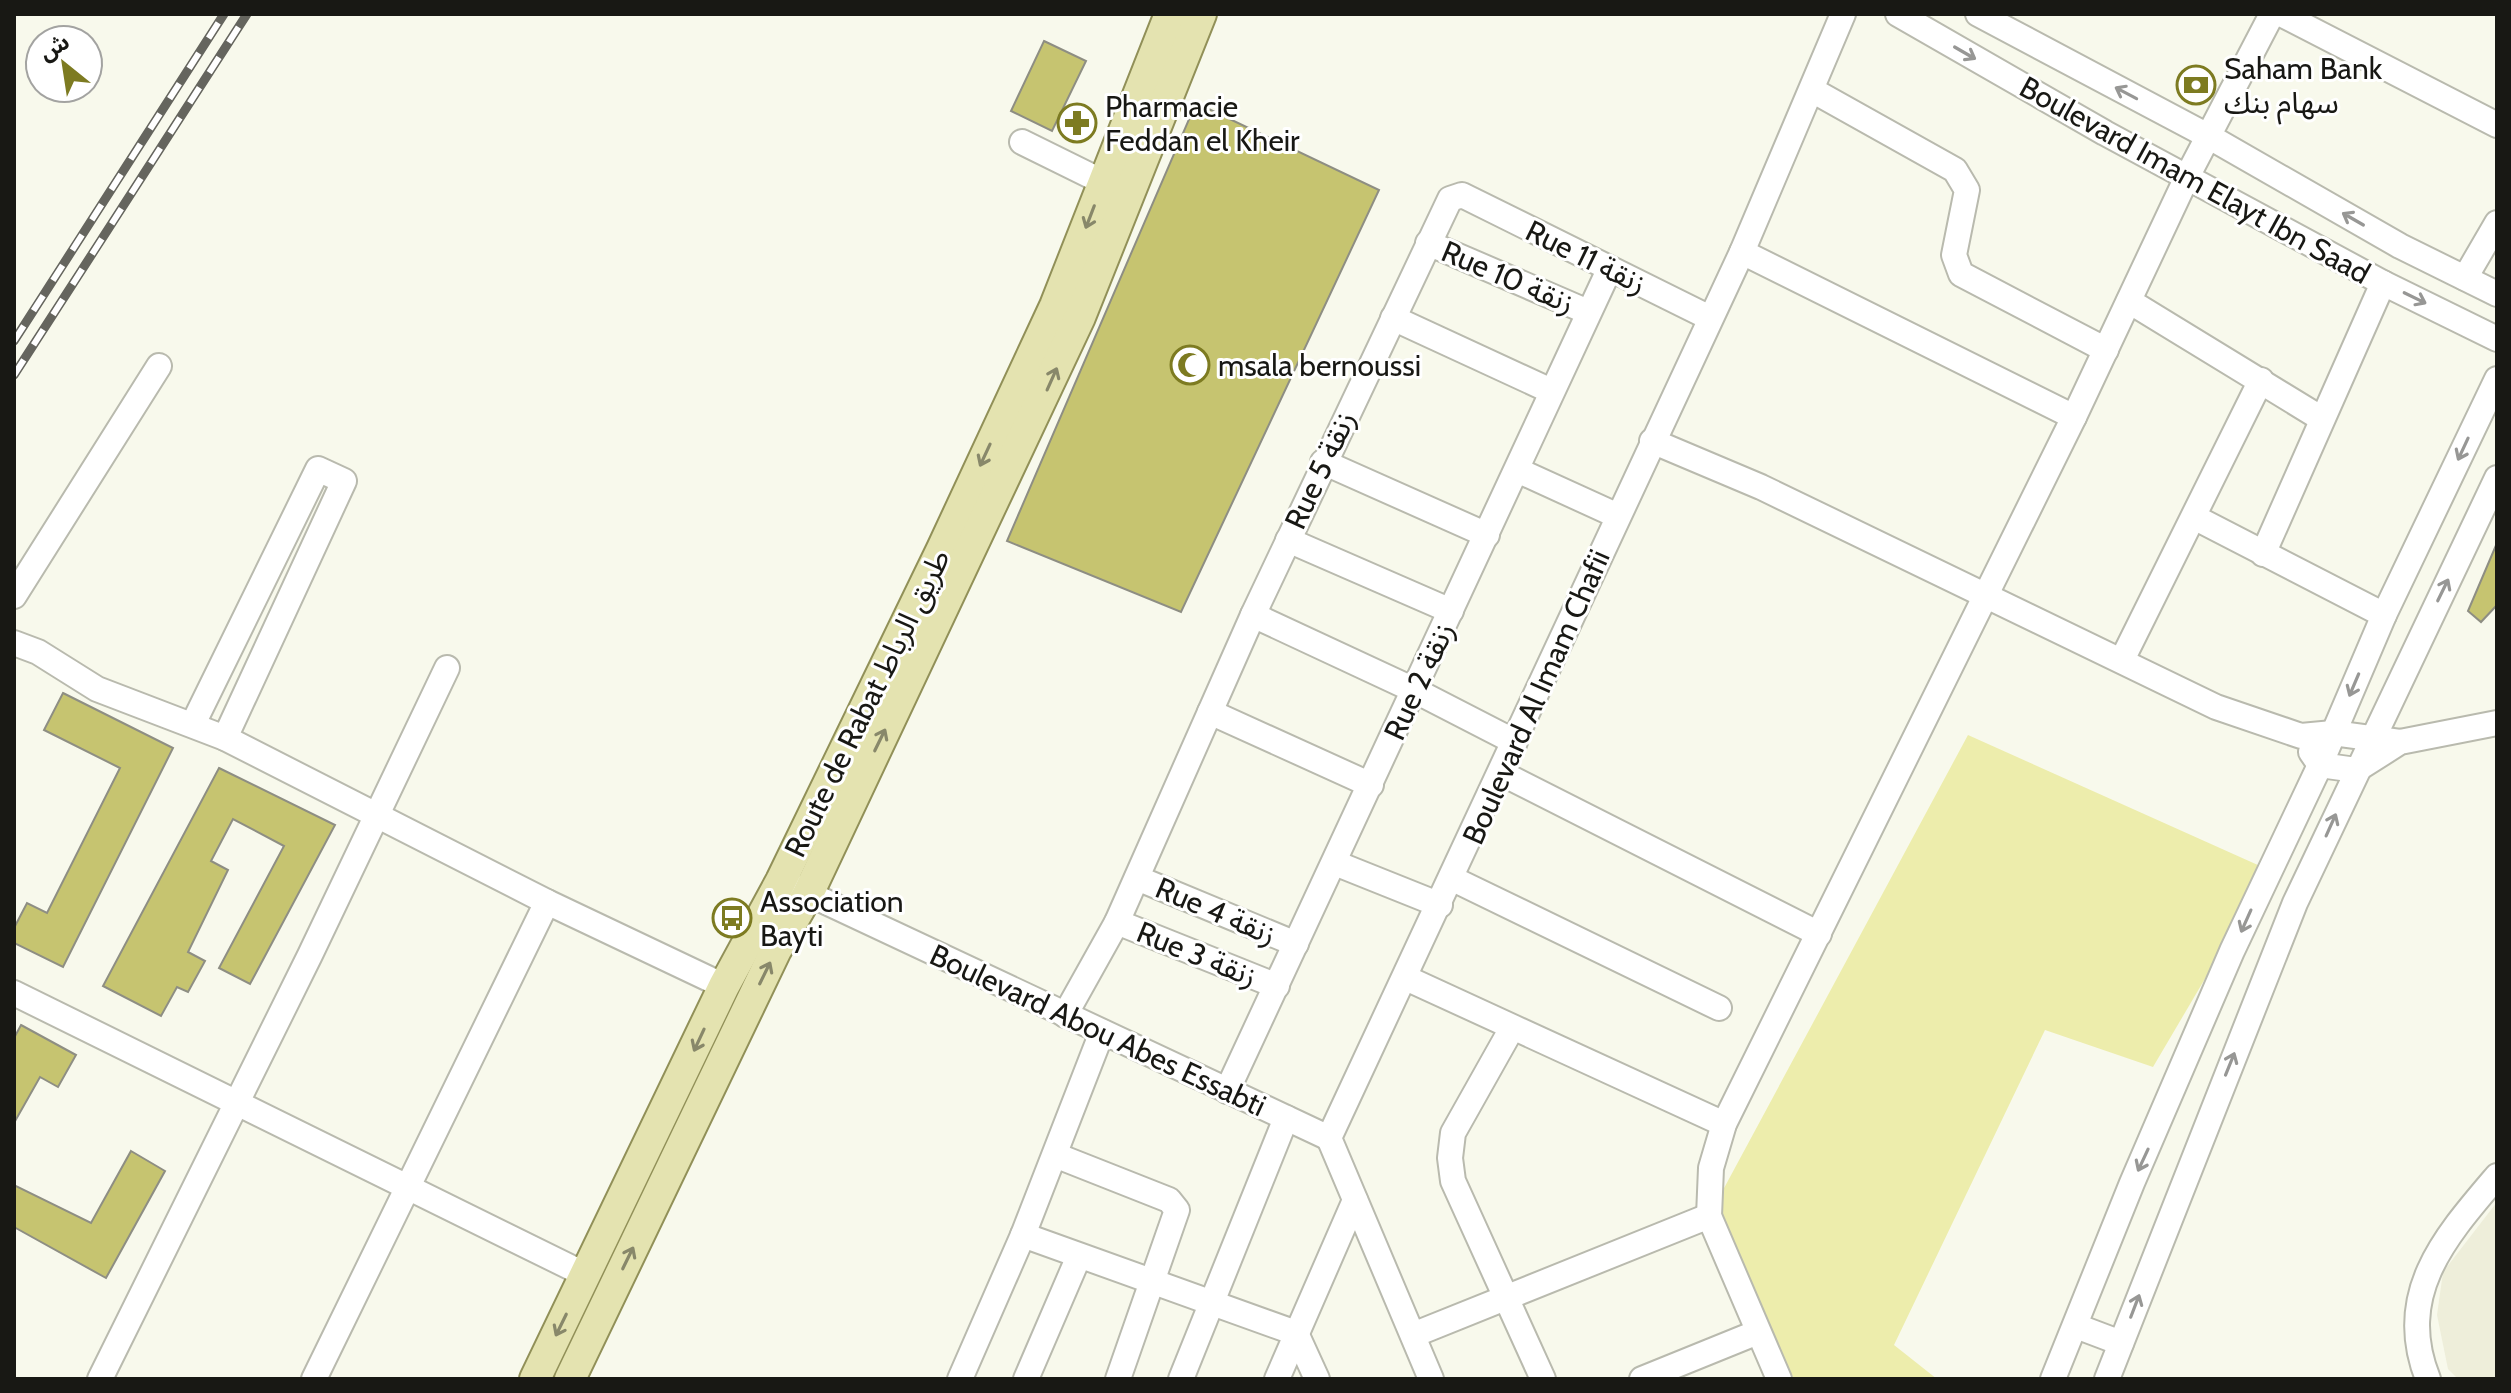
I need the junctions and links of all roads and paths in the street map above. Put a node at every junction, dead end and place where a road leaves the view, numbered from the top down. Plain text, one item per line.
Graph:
1 (1170, 14) edge
2 (1201, 14) edge
3 (1843, 14) edge
4 (1898, 14) edge
5 (1978, 14) edge
6 (2272, 14) edge
7 (2281, 14) edge
8 (1812, 90) junction
9 (2497, 125) edge
10 (2208, 136) junction
11 (1022, 142) dead end
12 (2187, 177) junction
13 (1103, 182) junction
14 (1462, 195) joint
15 (2497, 223) edge
16 (1428, 243) junction
17 (1742, 252) junction
18 (1609, 270) junction
19 (2465, 278) junction
20 (2383, 283) junction
21 (2497, 294) edge
22 (2129, 301) junction
23 (1588, 312) junction
24 (1393, 318) junction
25 (1710, 318) junction
26 (2497, 339) edge
27 (2106, 350) junction
28 (159, 366) dead end
29 (2497, 379) edge
30 (2261, 380) junction
31 (1551, 391) junction
32 (2074, 417) junction
33 (2322, 419) junction
34 (1652, 441) junction
35 (1323, 462) junction
36 (1517, 470) junction
37 (2497, 478) edge
38 (1618, 516) junction
39 (2194, 517) junction
40 (1487, 535) junction
41 (1288, 540) junction
42 (2263, 554) junction
43 (263, 579) junction
44 (292, 592) junction
45 (14, 596) edge
46 (1986, 596) junction
47 (1451, 611) junction
48 (1253, 615) junction
49 (2384, 615) junction
50 (14, 643) edge
51 (2122, 660) junction
52 (447, 668) dead end
53 (1414, 690) junction
54 (1210, 712) junction
55 (2497, 723) edge
56 (193, 724) junction
57 (2333, 733) junction
58 (2301, 736) junction
59 (2372, 736) junction
60 (225, 738) junction
61 (1515, 742) junction
62 (2400, 742) junction
63 (2320, 765) junction
64 (2356, 770) junction
65 (1501, 773) junction
66 (1371, 785) junction
67 (378, 815) junction
68 (1335, 863) junction
69 (1137, 878) junction
70 (1453, 879) junction
71 (781, 881) junction
72 (808, 894) junction
73 (547, 902) junction
74 (1440, 905) junction
75 (1117, 922) junction
76 (1819, 934) junction
77 (1296, 944) junction
78 (1406, 978) junction
79 (724, 986) junction
80 (1277, 986) junction
81 (14, 993) edge
82 (1719, 1008) dead end
83 (1065, 1015) junction
84 (1512, 1028) junction
85 (1102, 1032) junction
86 (1227, 1091) junction
87 (234, 1102) junction
88 (1286, 1118) junction
89 (1724, 1124) junction
90 (1329, 1138) junction
91 (1055, 1155) junction
92 (2497, 1176) edge
93 (408, 1188) junction
94 (1355, 1200) junction
95 (1709, 1216) junction
96 (1023, 1235) junction
97 (1079, 1256) junction
98 (586, 1275) junction
99 (1151, 1282) junction
100 (1508, 1298) junction
101 (1210, 1301) junction
102 (2076, 1326) junction
103 (1758, 1332) junction
104 (1296, 1333) junction
105 (1413, 1335) junction
106 (2121, 1343) junction
107 (100, 1379) edge
108 (314, 1379) edge
109 (535, 1379) edge
110 (570, 1379) edge
111 (960, 1379) edge
112 (1026, 1379) edge
113 (1118, 1379) edge
114 (1181, 1379) edge
115 (1277, 1379) edge
116 (1317, 1379) edge
117 (1431, 1379) edge
118 (1543, 1379) edge
119 (1642, 1379) edge
120 (1779, 1379) edge
121 (2053, 1379) edge
122 (2107, 1379) edge
123 (2428, 1379) edge

1 - 13 main road, Route de Rabat طريق الرباط
72 -> 2 main road, Route de Rabat طريق الرباط
3 - 8 street, Boulevard Al Imam Chafii
4 -> 12 street, Boulevard Imam Elayt Ibn Saad
10 -> 5 street, Boulevard Imam Elayt Ibn Saad
6 - 10 street
7 - 9 street
8 - 17 street, Boulevard Al Imam Chafii
8 - 27 street
10 - 12 street
19 -> 10 street, Boulevard Imam Elayt Ibn Saad
11 - 13 street
12 - 20 street, Boulevard Imam Elayt Ibn Saad
12 - 22 street
13 -> 71 main road, Route de Rabat طريق الرباط
14 - 16 street, Rue 5 زنقة
14 - 18 street, Rue 11 زنقة
15 - 19 street
16 - 23 street, Rue 10 زنقة
16 - 24 street, Rue 5 زنقة
17 - 25 street, Boulevard Al Imam Chafii
17 - 32 street
18 - 23 street, Rue 2 زنقة
18 - 25 street, Rue 11 زنقة
19 - 21 street, Boulevard Imam Elayt Ibn Saad
20 -> 26 street, Boulevard Imam Elayt Ibn Saad
20 - 33 street
22 - 27 street
22 - 30 street
23 - 31 street, Rue 2 زنقة
24 - 31 street
24 - 35 street, Rue 5 زنقة
25 - 34 street, Boulevard Al Imam Chafii
27 - 32 street
28 - 45 street
29 -> 49 street
30 - 33 street
30 - 39 street
31 - 36 street, Rue 2 زنقة
32 - 46 street
33 - 42 street
34 - 38 street, Boulevard Al Imam Chafii
34 - 46 street
35 - 40 street
35 - 41 street, Rue 5 زنقة
36 - 38 street
36 - 40 street, Rue 2 زنقة
59 -> 37 street
38 - 61 street, Boulevard Al Imam Chafii
39 - 42 street
39 - 51 street
40 - 47 street, Rue 2 زنقة
41 - 47 street
41 - 48 street, Rue 5 زنقة
42 - 49 street
43 - 44 street
43 - 44 street
43 - 56 street
44 - 60 street
46 - 51 street
46 - 76 street
47 - 53 street, Rue 2 زنقة
48 - 53 street
48 - 54 street, Rue 5 زنقة
49 -> 57 street
50 - 56 street
51 - 58 street
52 - 67 street
53 - 61 street
53 - 66 street, Rue 2 زنقة
54 - 66 street
54 - 69 street, Rue 5 زنقة
55 - 62 street
56 - 60 street
57 - 58 street
57 - 59 street
57 - 63 street
58 - 63 street
59 - 62 street
59 - 64 street
60 - 67 street
61 - 65 street, Boulevard Al Imam Chafii
62 - 64 street
63 - 64 street
63 -> 102 street
106 -> 64 street
65 - 70 street, Boulevard Al Imam Chafii
65 - 76 street
66 - 68 street, Rue 2 زنقة
67 - 73 street
67 - 87 street
68 - 74 street
68 - 77 street, Rue 2 زنقة
69 - 75 street, Rue 5 زنقة
69 - 77 street, Rue 4 زنقة
70 - 74 street, Boulevard Al Imam Chafii
70 - 82 street
71 - 72 street, Boulevard Abou Abes Essabti
71 - 79 main road, Route de Rabat طريق الرباط
72 - 83 street, Boulevard Abou Abes Essabti
110 -> 72 main road, Route de Rabat طريق الرباط
73 - 79 street
73 - 93 street
74 - 78 street, Boulevard Al Imam Chafii
75 - 80 street, Rue 3 زنقة
75 - 83 street, Rue 5 زنقة
76 - 89 street
77 - 80 street, Rue 2 زنقة
78 - 84 street
78 - 90 street, Boulevard Al Imam Chafii
79 -> 98 main road, Route de Rabat طريق الرباط
80 - 86 street, Rue 2 زنقة
81 - 87 street
83 - 85 street, Boulevard Abou Abes Essabti
84 - 89 street
84 - 100 street
85 - 86 street, Boulevard Abou Abes Essabti
85 - 91 street
86 - 88 street, Boulevard Abou Abes Essabti
87 - 93 street
87 - 107 street
88 - 90 street, Boulevard Abou Abes Essabti
88 - 101 street
89 - 95 street
90 - 94 street
91 - 96 street
91 - 99 street
92 - 123 street
93 - 98 street
93 - 108 street
94 - 104 street
94 - 105 street
95 - 100 street
95 - 103 street
96 - 97 street
96 - 111 street
97 - 99 street
97 - 112 street
98 -> 109 main road, Route de Rabat طريق الرباط
99 - 101 street
99 - 113 street
100 - 105 street
100 - 118 street
101 - 104 street
101 - 114 street
102 - 106 street
102 - 121 street
103 - 119 street
103 - 120 street
104 - 115 street
104 - 116 street
105 - 117 street
106 - 122 street

